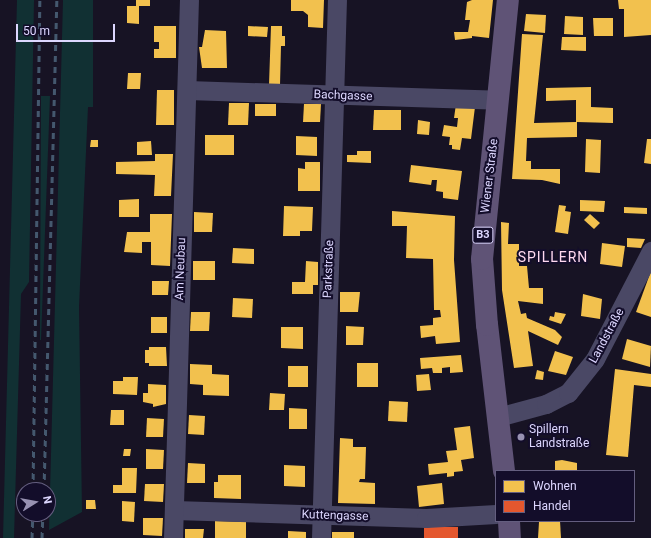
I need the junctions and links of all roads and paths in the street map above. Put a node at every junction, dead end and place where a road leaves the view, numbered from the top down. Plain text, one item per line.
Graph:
1 (189, 0) edge
2 (337, 0) edge
3 (508, 0) edge
4 (187, 90) junction
5 (334, 96) junction
6 (498, 100) junction
7 (651, 251) edge
8 (498, 417) junction
9 (504, 470) edge
10 (174, 510) junction
11 (495, 514) edge
12 (322, 516) junction
13 (509, 522) edge
14 (173, 538) edge
15 (322, 538) edge
16 (510, 538) edge

1 - 4 street, Am Neubau
2 - 5 street, Parkstraße
3 - 6 main road, Wiener Straße / B3
4 - 5 street, Bachgasse
4 - 10 street, Am Neubau
5 - 6 street, Bachgasse
5 - 12 street, Parkstraße
6 - 8 main road, Wiener Straße / B3
7 - 8 street, Landstraße
8 - 9 main road, Wiener Straße / B3
10 - 12 street, Kuttengasse
10 - 14 street, Am Neubau
11 - 12 street, Kuttengasse
12 - 15 street, Parkstraße
13 - 16 main road

